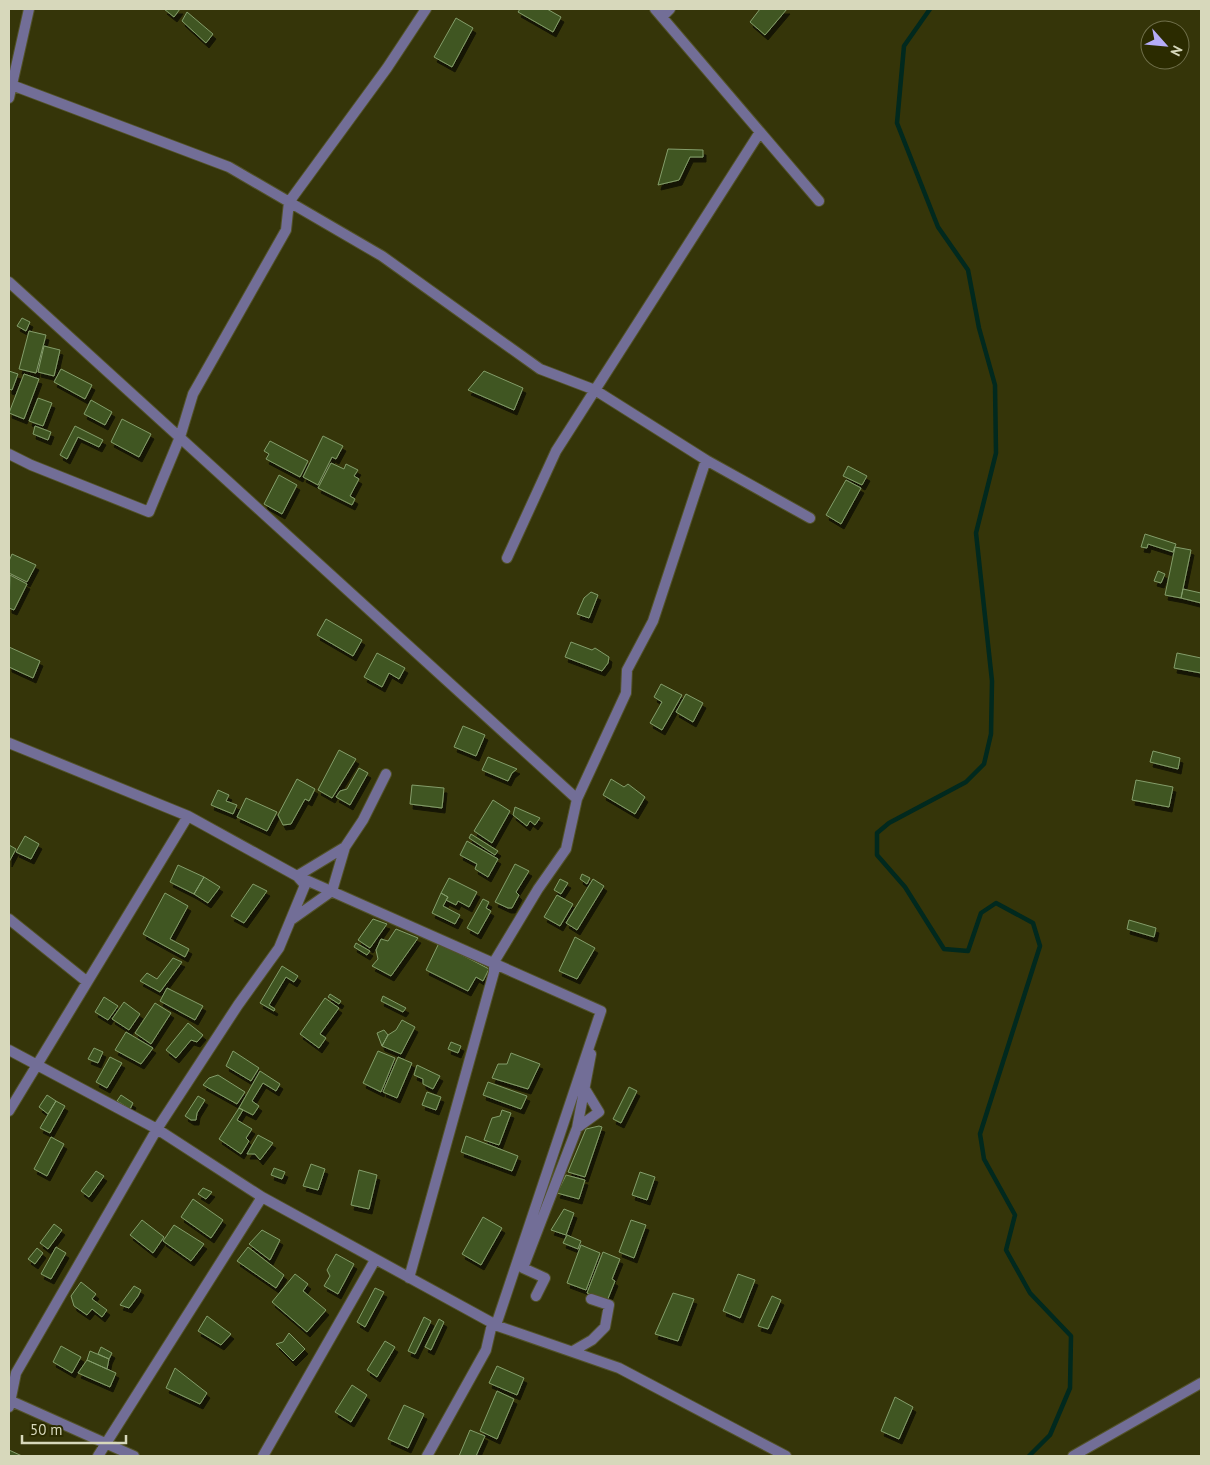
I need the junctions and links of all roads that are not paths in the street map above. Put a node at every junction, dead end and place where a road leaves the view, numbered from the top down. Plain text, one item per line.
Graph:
1 (28, 9) edge
2 (426, 9) edge
3 (670, 9) edge
4 (658, 13) edge
5 (10, 85) edge
6 (9, 98) edge
7 (760, 132) junction
8 (289, 202) junction
9 (819, 202) dead end
10 (9, 282) edge
11 (595, 390) junction
12 (180, 437) junction
13 (9, 454) edge
14 (706, 460) junction
15 (810, 518) dead end
16 (507, 558) dead end
17 (9, 743) edge
18 (386, 774) dead end
19 (577, 799) junction
20 (188, 816) junction
21 (345, 847) junction
22 (297, 876) junction
23 (332, 891) junction
24 (9, 919) edge
25 (291, 920) junction
26 (494, 962) junction
27 (86, 981) junction
28 (589, 1046) junction
29 (9, 1050) edge
30 (36, 1064) junction
31 (585, 1089) junction
32 (9, 1110) edge
33 (577, 1128) junction
34 (157, 1129) junction
35 (262, 1197) junction
36 (376, 1260) junction
37 (410, 1278) junction
38 (536, 1296) dead end
39 (592, 1299) dead end
40 (492, 1324) junction
41 (573, 1351) junction
42 (1201, 1383) edge
43 (10, 1403) edge
44 (105, 1444) junction
45 (98, 1456) edge
46 (134, 1456) edge
47 (263, 1456) edge
48 (427, 1456) edge
49 (786, 1456) edge
50 (1073, 1456) edge

1 - 5 street
2 - 8 street
3 - 4 street
4 - 7 street
5 - 6 street
5 - 8 street
7 - 9 street
7 - 11 street
8 - 11 street
8 - 12 street
10 - 12 street
11 - 14 street
11 - 16 street
12 - 13 street
12 - 19 street
14 - 15 street
14 - 19 street
17 - 20 street
18 - 21 street
19 - 26 street
20 - 22 street
20 - 27 street
21 - 22 street
21 - 23 street
22 - 23 street
22 - 25 street
23 - 25 street
23 - 26 street
24 - 27 street
25 - 34 street
26 - 28 street
26 - 37 street
27 - 30 street
28 - 31 street
28 - 40 street
29 - 30 street
30 - 32 street
30 - 34 street
31 - 33 street
31 - 33 street
33 - 38 street
34 - 35 street
34 - 43 street
35 - 36 street
35 - 44 street
36 - 37 street
36 - 47 street
37 - 40 street
39 - 41 street
40 - 41 street
40 - 48 street
41 - 49 street
42 - 50 street
43 - 44 street
44 - 45 street
44 - 46 street

